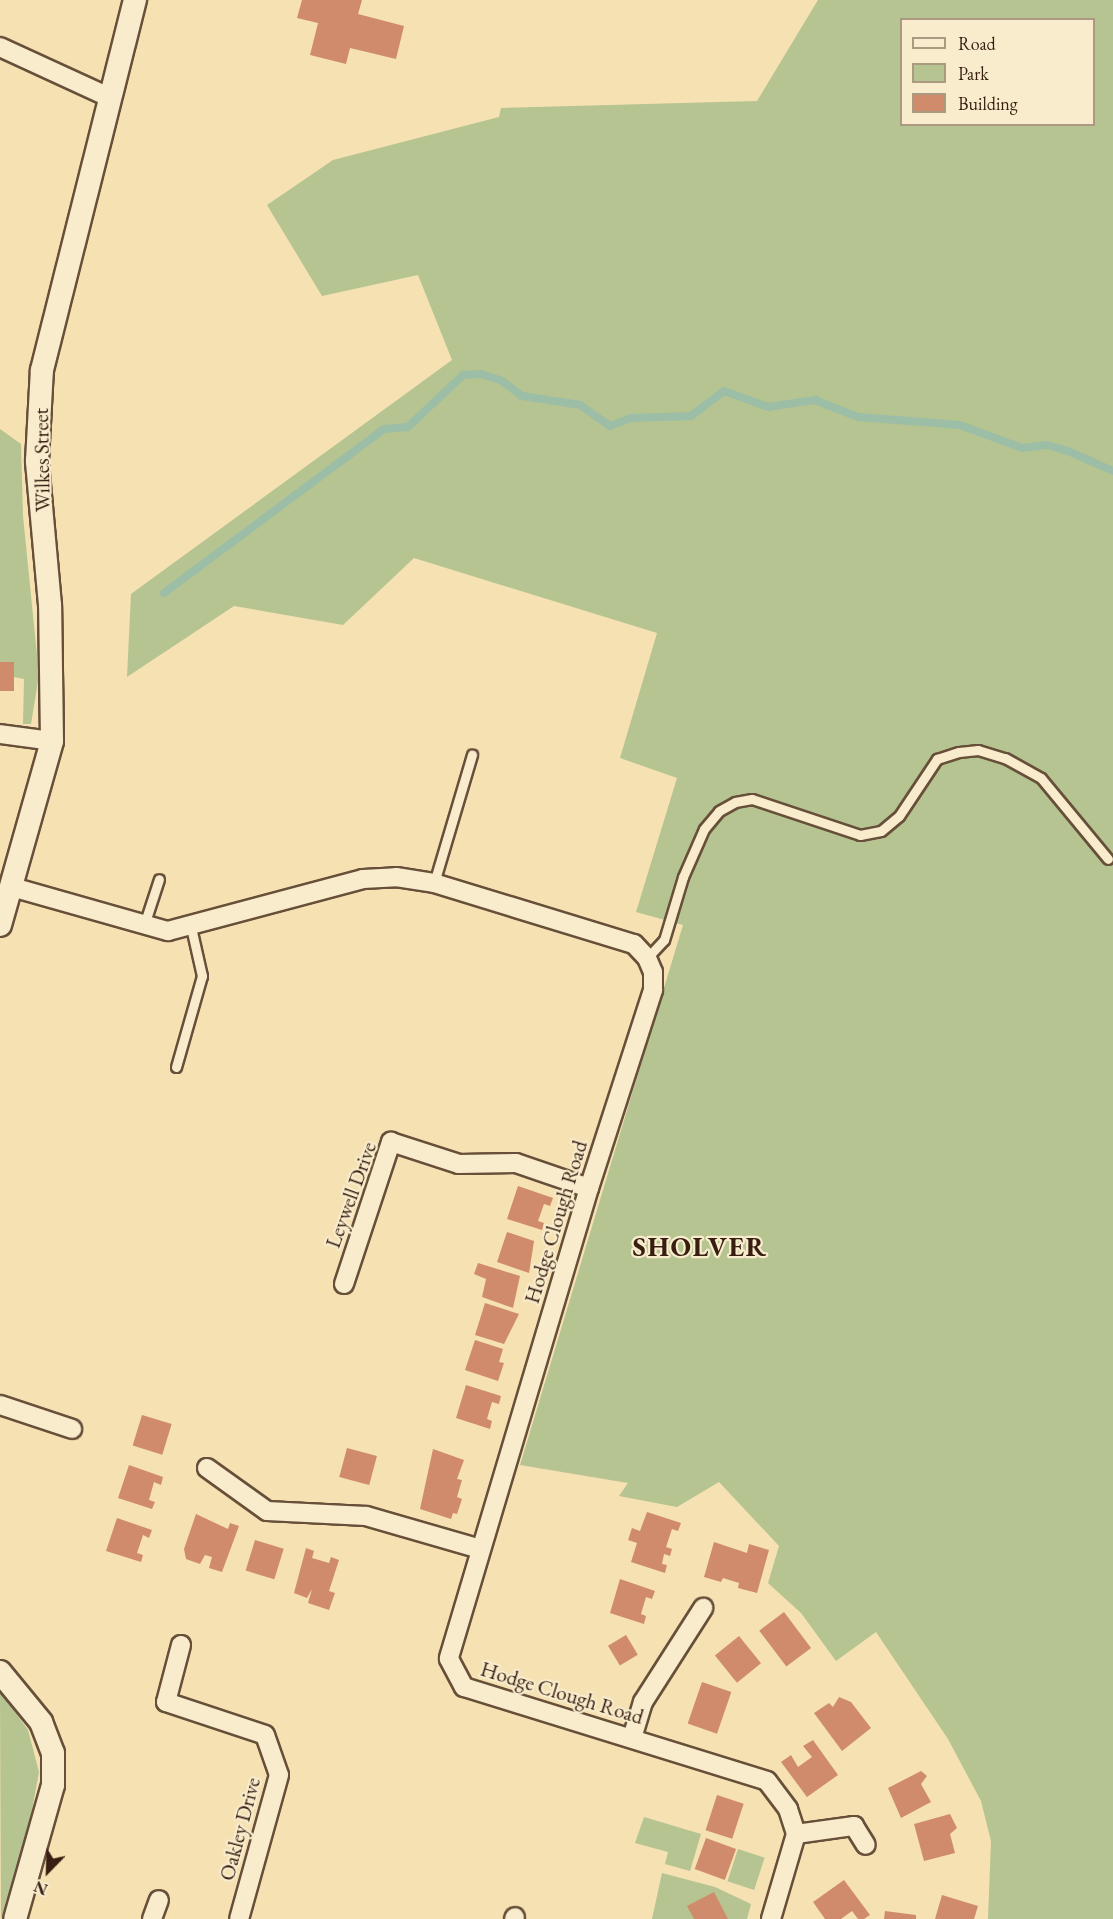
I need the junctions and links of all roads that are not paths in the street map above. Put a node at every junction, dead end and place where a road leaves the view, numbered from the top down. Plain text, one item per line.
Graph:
1 (135, 0) edge
2 (0, 47) edge
3 (111, 98) junction
4 (0, 734) edge
5 (52, 741) junction
6 (472, 755) dead end
7 (1108, 859) dead end
8 (159, 879) dead end
9 (434, 883) junction
10 (12, 888) junction
11 (0, 925) edge
12 (143, 927) junction
13 (191, 927) junction
14 (647, 958) junction
15 (176, 1067) dead end
16 (589, 1188) junction
17 (344, 1284) dead end
18 (0, 1405) edge
19 (72, 1429) dead end
20 (207, 1468) dead end
21 (480, 1549) junction
22 (703, 1608) dead end
23 (182, 1645) dead end
24 (0, 1672) edge
25 (632, 1738) junction
26 (796, 1834) junction
27 (866, 1845) dead end
28 (159, 1900) dead end
29 (15, 1919) edge
30 (152, 1919) edge
31 (239, 1919) edge
32 (771, 1919) edge

1 - 3 street, Wilkes Street
2 - 3 street
3 - 5 street, Wilkes Street
4 - 5 street
5 - 10 street, Wilkes Street
6 - 9 lane
7 - 14 lane
8 - 12 lane
9 - 13 street
9 - 14 street
10 - 11 street, Wilkes Street
10 - 12 street
12 - 13 street
13 - 15 lane
14 - 16 street, Hodge Clough Road
16 - 17 street, Leywell Drive
16 - 21 street, Hodge Clough Road
18 - 19 street
20 - 21 street
21 - 25 street, Hodge Clough Road
22 - 25 street
23 - 31 street, Oakley Drive
24 - 29 street
25 - 26 street, Hodge Clough Road
26 - 27 street
26 - 32 street
28 - 30 street

